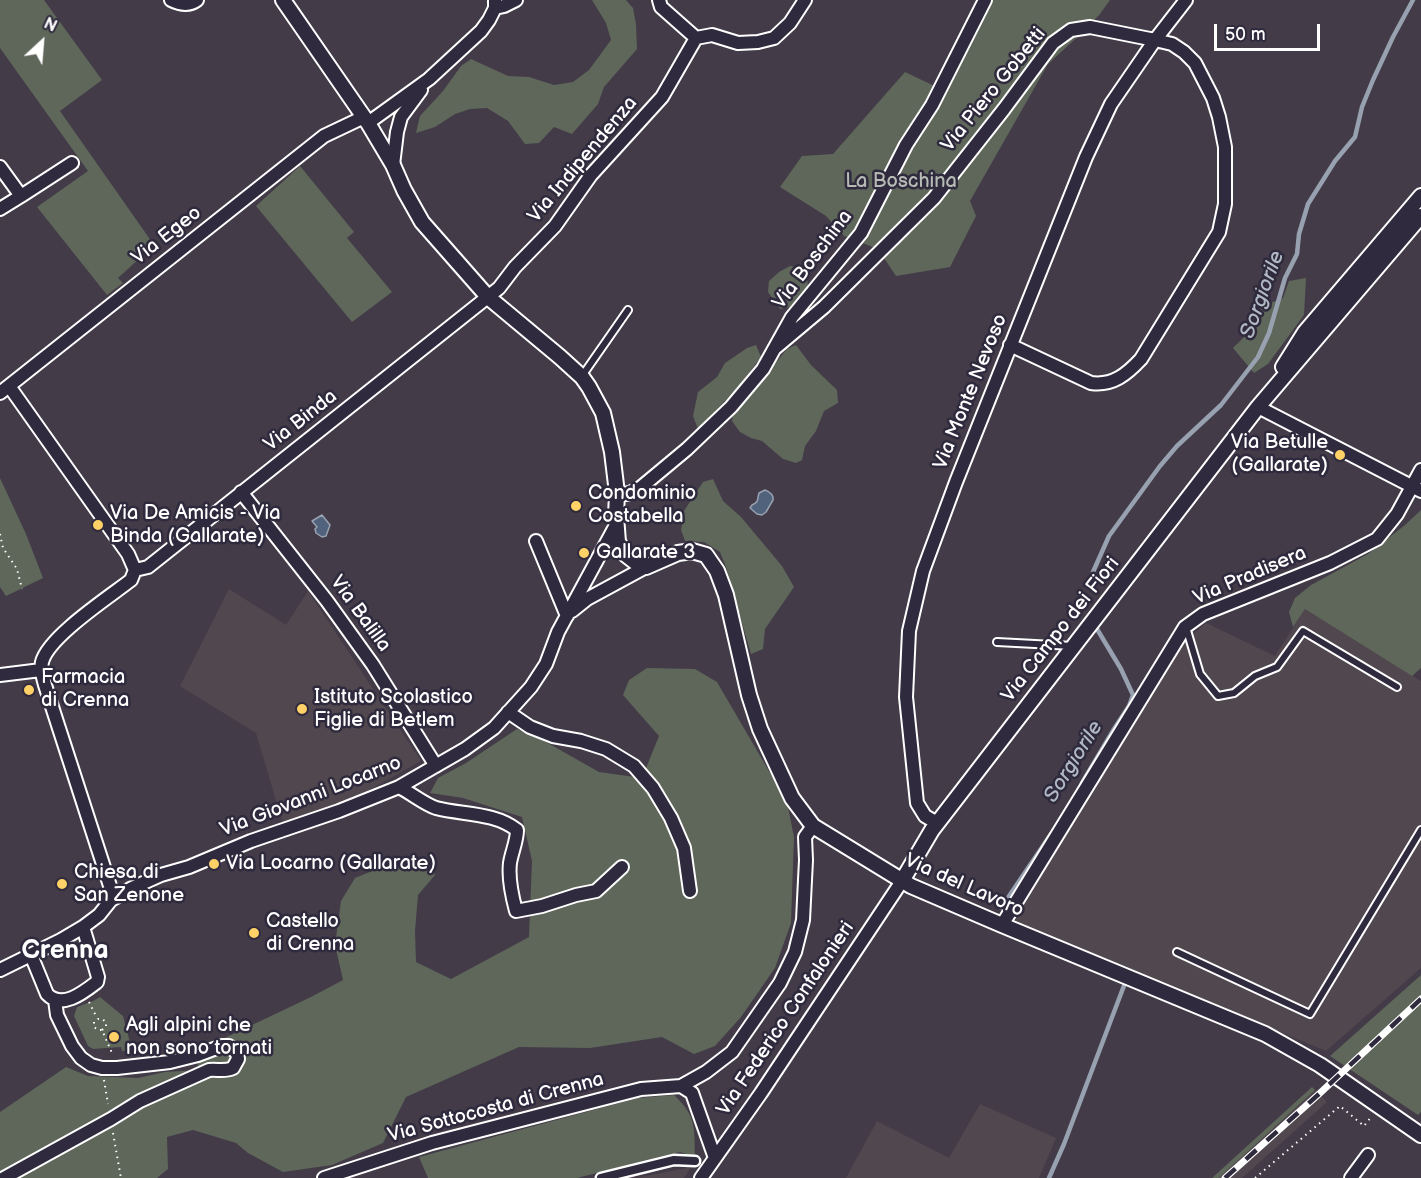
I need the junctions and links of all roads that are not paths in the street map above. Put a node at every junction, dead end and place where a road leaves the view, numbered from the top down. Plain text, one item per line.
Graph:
1 (171, 0) edge
2 (197, 0) edge
3 (283, 0) edge
4 (516, 0) edge
5 (659, 0) edge
6 (805, 0) edge
7 (985, 0) edge
8 (1186, 0) edge
9 (495, 4) edge
10 (696, 38) junction
11 (1155, 40) junction
12 (429, 79) junction
13 (366, 120) junction
14 (72, 163) dead end
15 (393, 165) junction
16 (0, 167) edge
17 (21, 196) junction
18 (1421, 196) edge
19 (0, 209) edge
20 (1421, 216) edge
21 (488, 297) junction
22 (628, 310) dead end
23 (1010, 345) junction
24 (774, 349) junction
25 (582, 376) junction
26 (5, 390) edge
27 (1258, 407) junction
28 (1421, 470) edge
29 (1417, 489) edge
30 (242, 492) junction
31 (617, 493) junction
32 (616, 525) junction
33 (536, 541) dead end
34 (646, 567) junction
35 (135, 570) junction
36 (567, 616) junction
37 (1185, 627) junction
38 (997, 642) dead end
39 (1074, 646) junction
40 (41, 670) junction
41 (0, 675) edge
42 (1397, 687) dead end
43 (508, 712) junction
44 (436, 766) junction
45 (399, 787) junction
46 (937, 823) junction
47 (813, 826) junction
48 (1421, 830) edge
49 (622, 867) dead end
50 (902, 881) junction
51 (690, 891) dead end
52 (111, 900) junction
53 (1002, 925) junction
54 (82, 927) junction
55 (1177, 952) dead end
56 (31, 955) junction
57 (0, 970) edge
58 (55, 1000) junction
59 (681, 1086) junction
60 (1421, 1135) edge
61 (1368, 1155) dead end
62 (715, 1158) junction
63 (695, 1161) dead end
64 (4, 1178) edge
65 (324, 1178) edge
66 (601, 1178) edge
67 (701, 1178) edge
68 (1351, 1178) edge

1 - 2 street
3 - 13 street
4 - 9 street
5 - 10 street
6 - 10 street
7 - 24 street, Via Boschina
8 - 11 street, Via Monte Nevoso
9 - 12 street
10 - 21 street, Via Indipendenza
11 - 23 street, Via Monte Nevoso
11 - 23 street, Via Piero Gobetti
11 - 24 street, Via Piero Gobetti
12 - 13 street, Via Egeo
12 - 15 street
13 - 15 street
13 - 26 street, Via Egeo
14 - 17 street
15 - 21 street
16 - 17 street
17 - 19 street
18 - 27 street, Via Campo dei Fiori
20 - 27 street, Via Campo dei Fiori
21 - 25 street
21 - 30 street, Via Binda
22 - 25 lane
23 - 46 street, Via Monte Nevoso
24 - 31 street, Via Boschina
25 - 31 street
26 - 35 street
27 - 29 street
27 - 39 street, Via Campo dei Fiori
28 - 29 street, Via Pradisera
29 - 37 street, Via Pradisera
30 - 35 street, Via Binda
30 - 44 street, Via Balilla
31 - 32 street
32 - 34 street
32 - 36 street, Via Giovanni Locarno
33 - 36 street
34 - 36 street
34 - 47 street, Via del Lavoro
35 - 40 street
36 - 43 street, Via Giovanni Locarno
37 - 42 lane
37 - 53 street, Via Pradisera
38 - 39 lane
39 - 46 street, Via Campo dei Fiori
40 - 41 street
40 - 52 street
43 - 44 street, Via Giovanni Locarno
43 - 51 street
44 - 45 street, Via Giovanni Locarno
45 - 49 street
45 - 52 street, Via Giovanni Locarno
46 - 50 street, Via Campo dei Fiori
47 - 50 street, Via del Lavoro
47 - 59 street, Via Sottocosta di Crenna
48 - 55 lane
50 - 53 street, Via del Lavoro
50 - 62 street, Via Federico Confalonieri
52 - 54 street, Via Giovanni Locarno
53 - 60 street, Via del Lavoro
54 - 56 street, Via Giovanni Locarno
54 - 58 street
56 - 57 street, Via Giovanni Locarno
56 - 58 street
58 - 64 street
59 - 62 street
59 - 65 street, Via Sottocosta di Crenna
61 - 68 street
62 - 67 street, Via Federico Confalonieri
63 - 66 street

